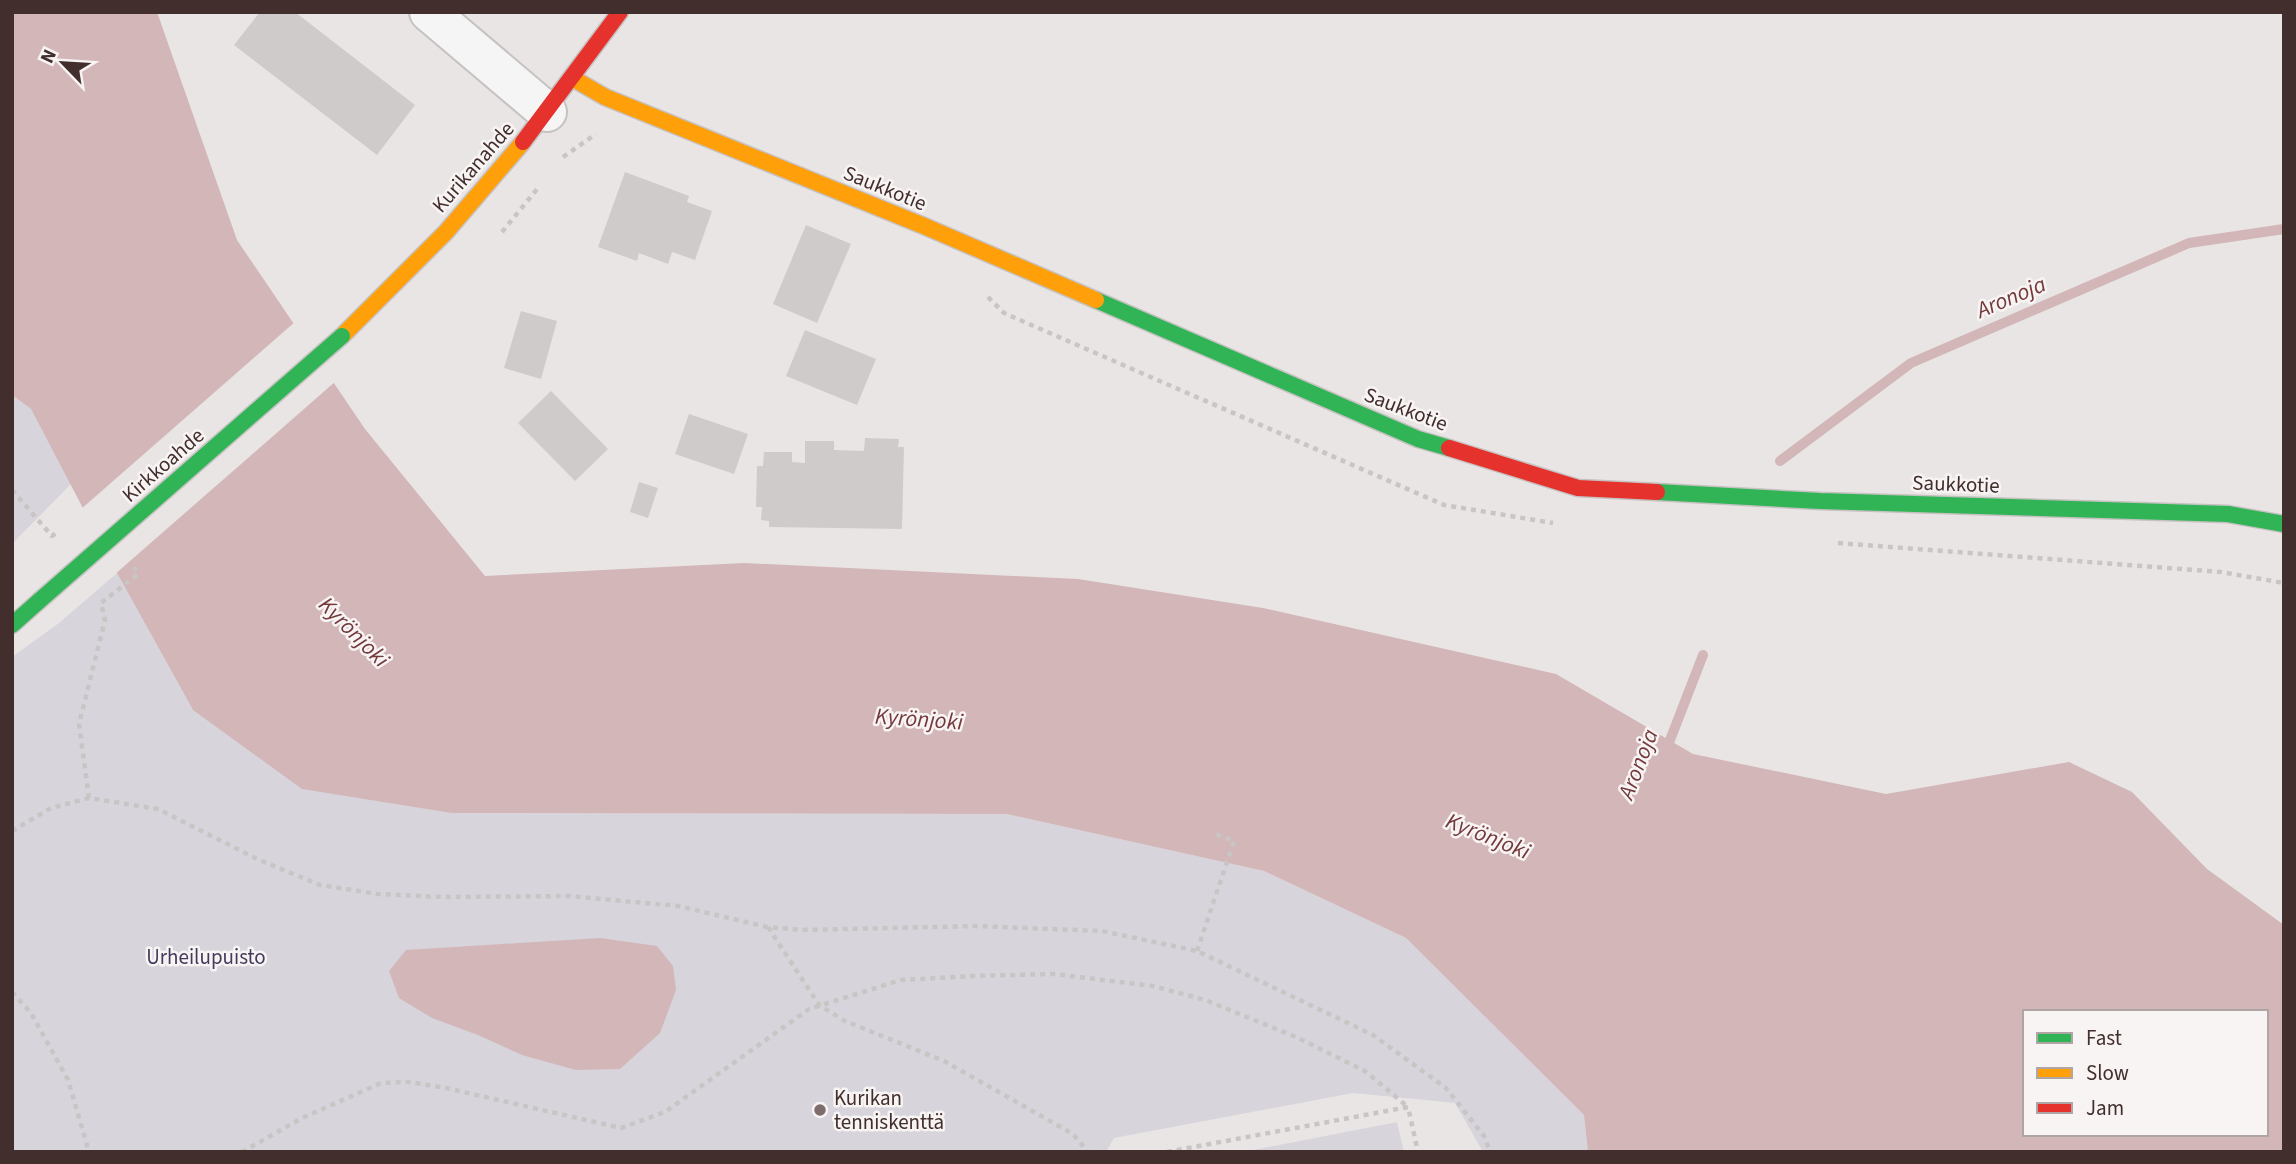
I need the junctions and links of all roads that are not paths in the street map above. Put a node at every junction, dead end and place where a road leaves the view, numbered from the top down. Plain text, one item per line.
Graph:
1 (429, 12) edge
2 (620, 12) edge
3 (574, 79) junction
4 (547, 112) junction
5 (342, 336) joint
6 (2284, 524) edge
7 (12, 625) edge

1 - 4 street
2 - 3 street, Kurikanahde
3 - 4 street, Kurikanahde
3 - 6 street, Saukkotie
4 - 5 street, Kurikanahde
5 - 7 street, Kirkkoahde, bridge

